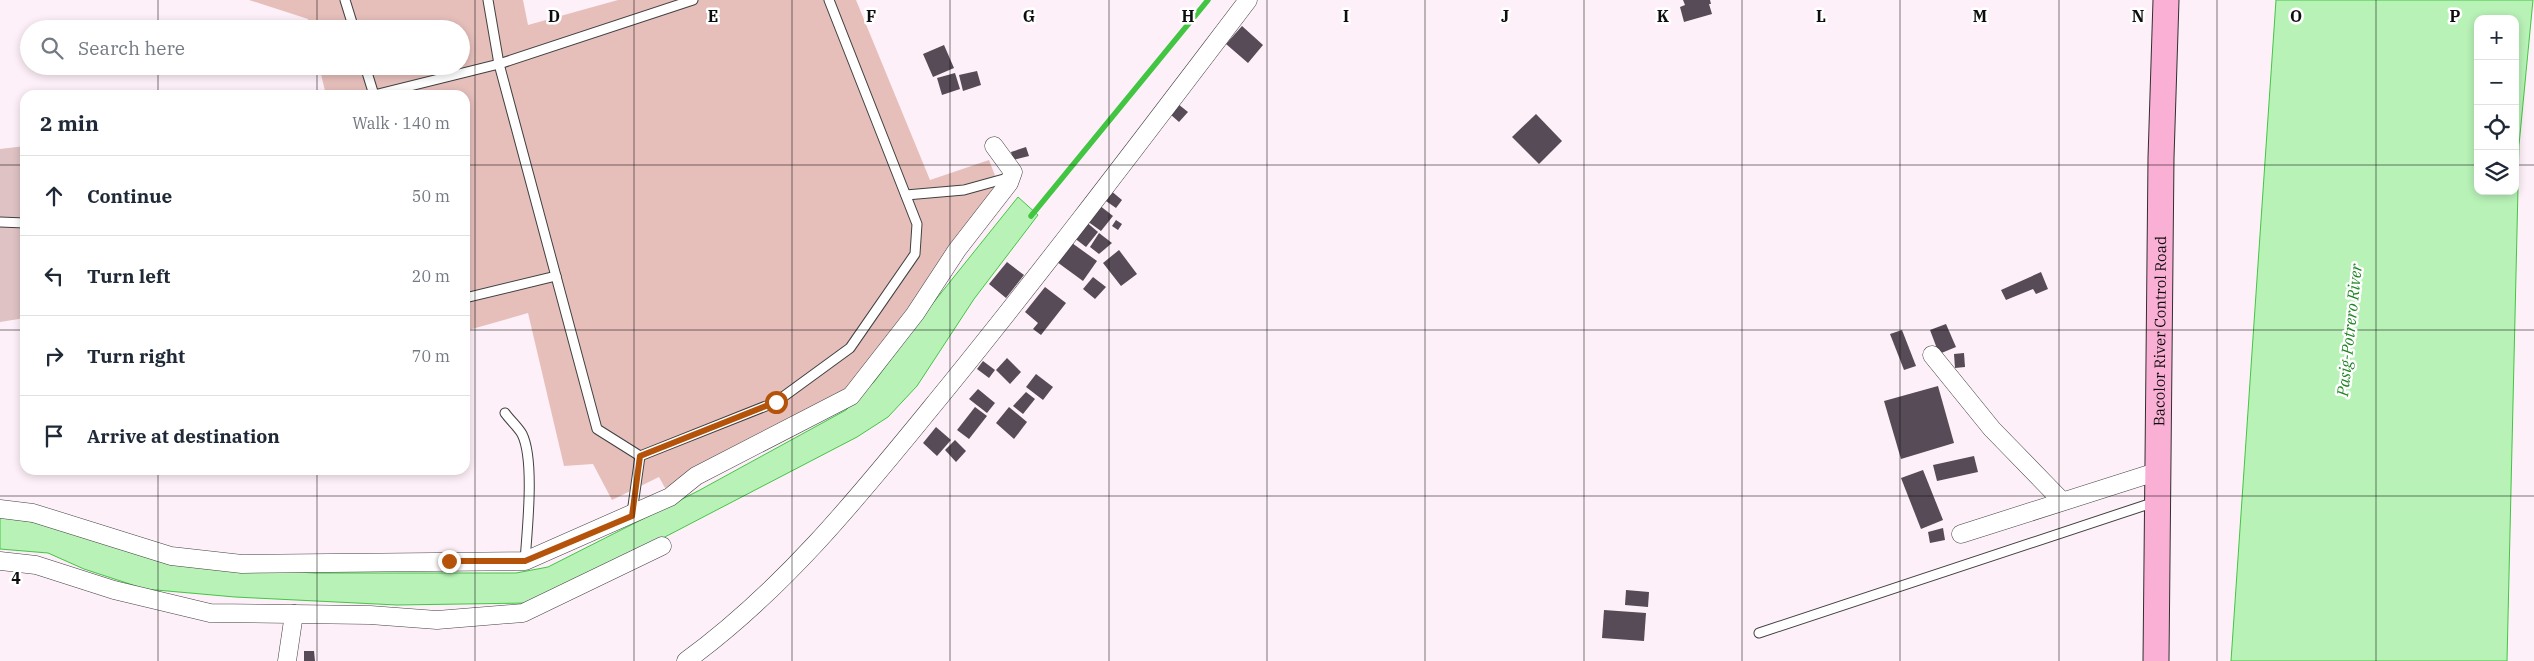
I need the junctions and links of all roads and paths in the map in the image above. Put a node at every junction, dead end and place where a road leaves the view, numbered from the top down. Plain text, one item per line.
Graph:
1 (345, 0) edge
2 (488, 0) edge
3 (693, 0) edge
4 (829, 0) edge
5 (1248, 0) edge
6 (2166, 0) edge
7 (351, 20) edge
8 (500, 64) junction
9 (470, 71) edge
10 (368, 75) edge
11 (455, 75) edge
12 (372, 90) edge
13 (394, 90) edge
14 (994, 146) dead end
15 (1011, 177) junction
16 (906, 195) junction
17 (0, 222) edge
18 (20, 223) edge
19 (556, 276) junction
20 (470, 297) edge
21 (1932, 355) dead end
22 (505, 413) dead end
23 (640, 456) junction
24 (2159, 471) junction
25 (2062, 501) junction
26 (2158, 501) junction
27 (0, 510) edge
28 (632, 516) junction
29 (1961, 534) dead end
30 (662, 546) dead end
31 (0, 561) edge
32 (525, 561) junction
33 (294, 614) junction
34 (1759, 633) dead end
35 (287, 661) edge
36 (686, 661) edge
37 (2156, 661) edge

1 - 7 lane
2 - 8 lane
3 - 8 lane
4 - 16 lane
5 - 36 street
6 - 24 street, Bacolor River Control Road
8 - 9 lane
8 - 19 lane
10 - 12 lane
11 - 13 lane
14 - 15 street
15 - 16 lane
15 - 28 street
16 - 23 lane
17 - 18 lane
19 - 20 lane
19 - 23 lane
21 - 25 street
22 - 32 lane
23 - 28 lane
24 - 25 street
24 - 26 street, Bacolor River Control Road
25 - 29 street
26 - 34 lane
26 - 37 street, Bacolor River Control Road
27 - 32 street
28 - 32 street
30 - 33 street
31 - 33 street
33 - 35 street

